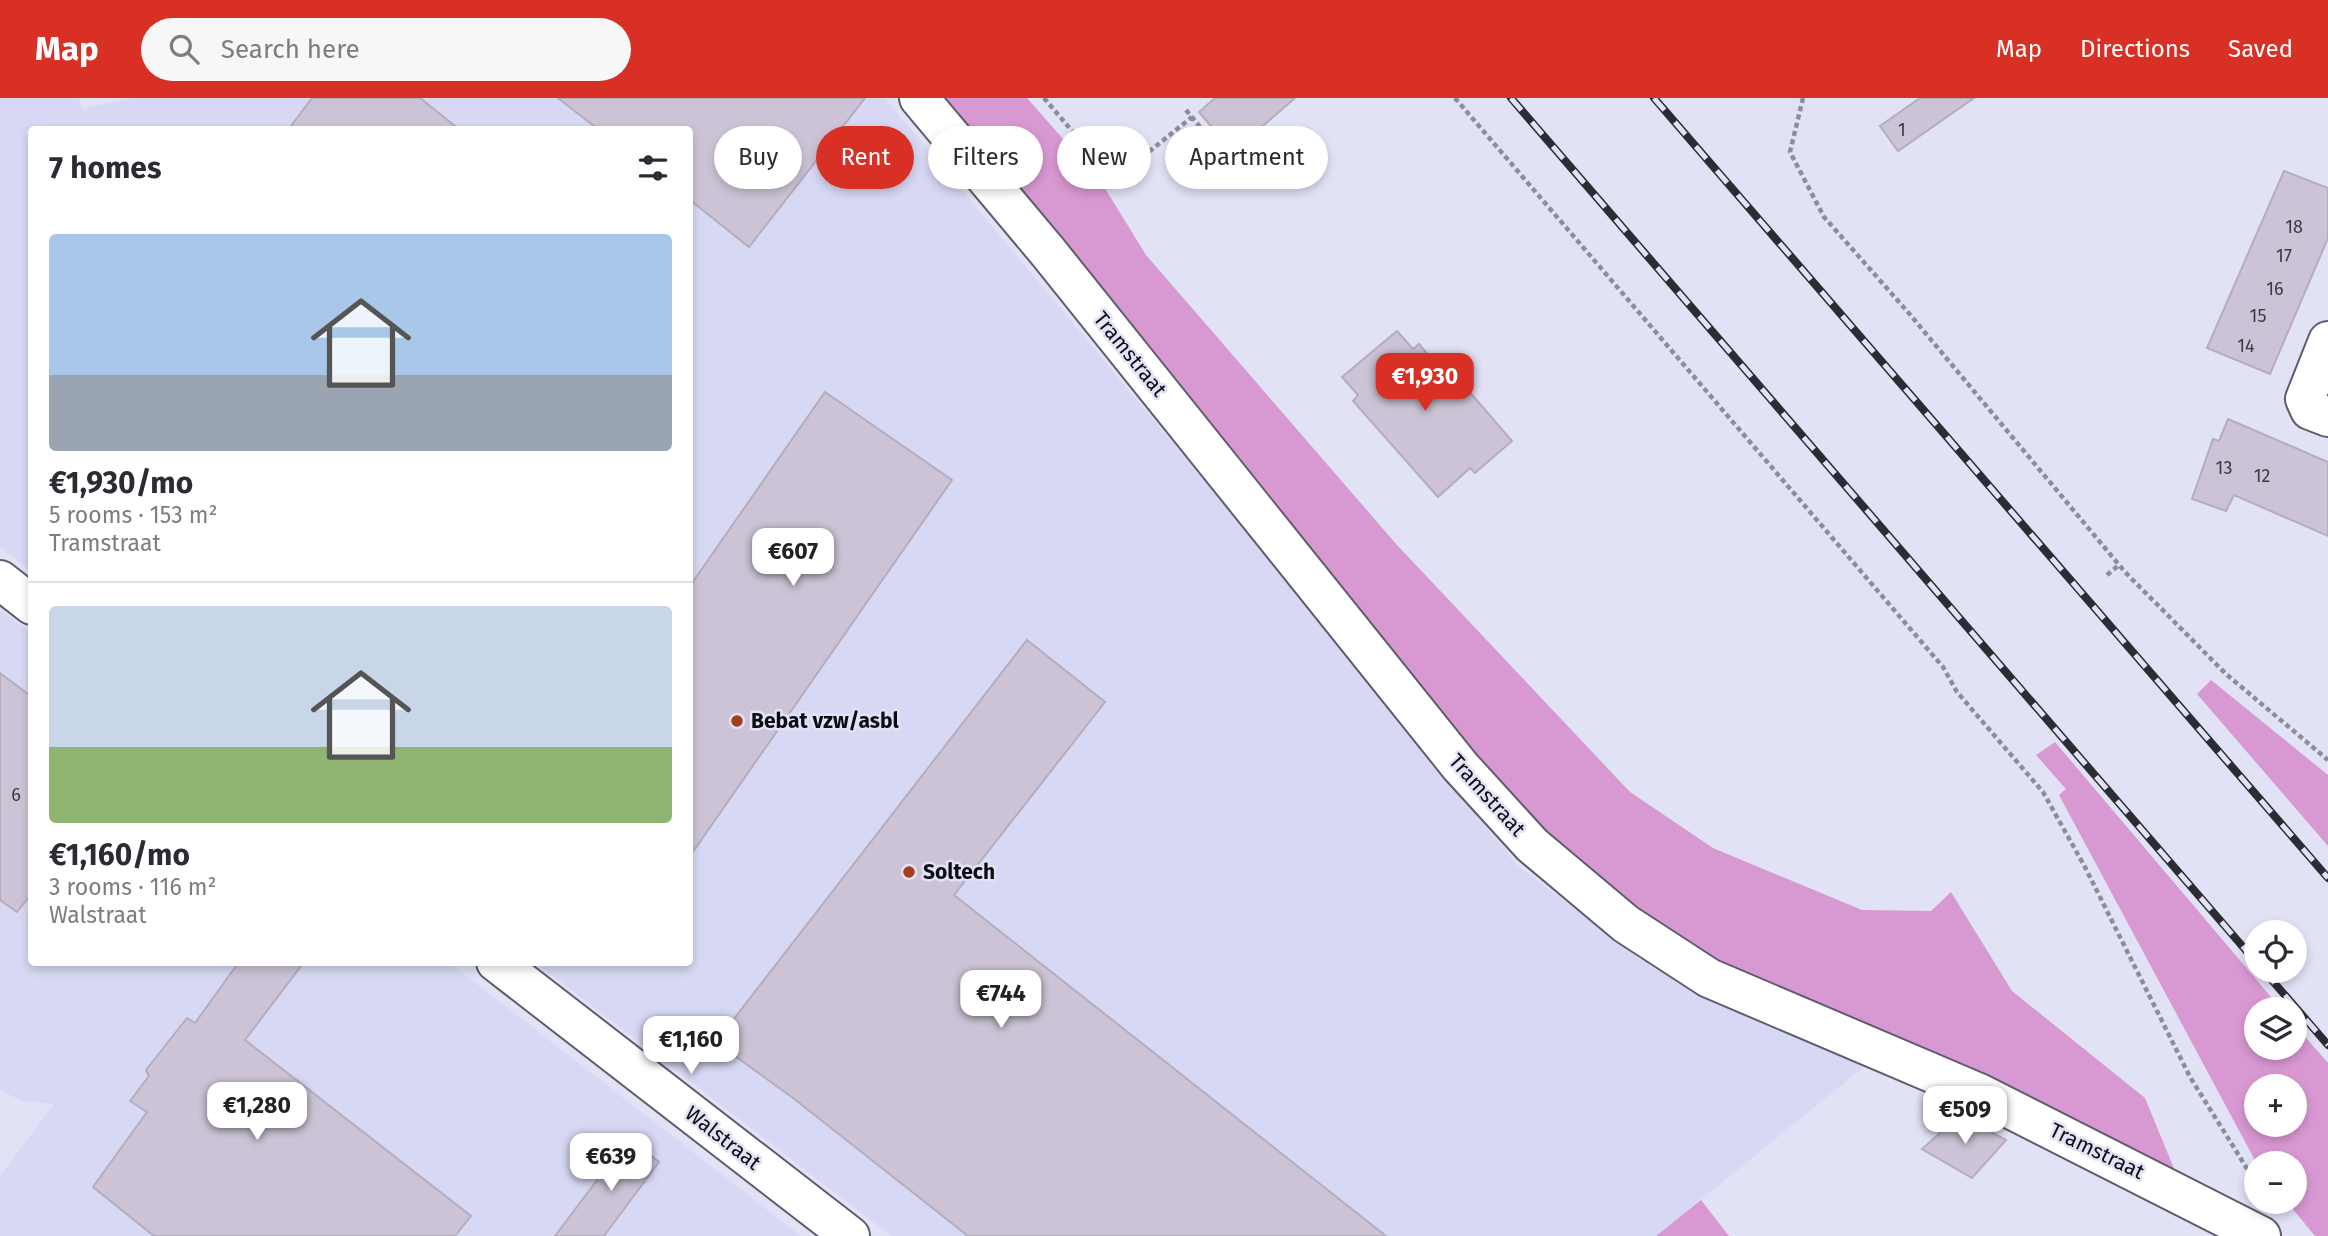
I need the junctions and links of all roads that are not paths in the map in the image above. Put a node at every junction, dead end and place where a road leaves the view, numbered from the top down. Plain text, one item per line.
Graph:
1 (919, 98) edge
2 (2328, 341) edge
3 (2328, 417) edge
4 (0, 580) edge
5 (28, 602) edge
6 (501, 966) edge
7 (850, 1236) edge
8 (2261, 1236) edge

1 - 8 street, Tramstraat
2 - 3 street
4 - 5 street
6 - 7 street, Walstraat

